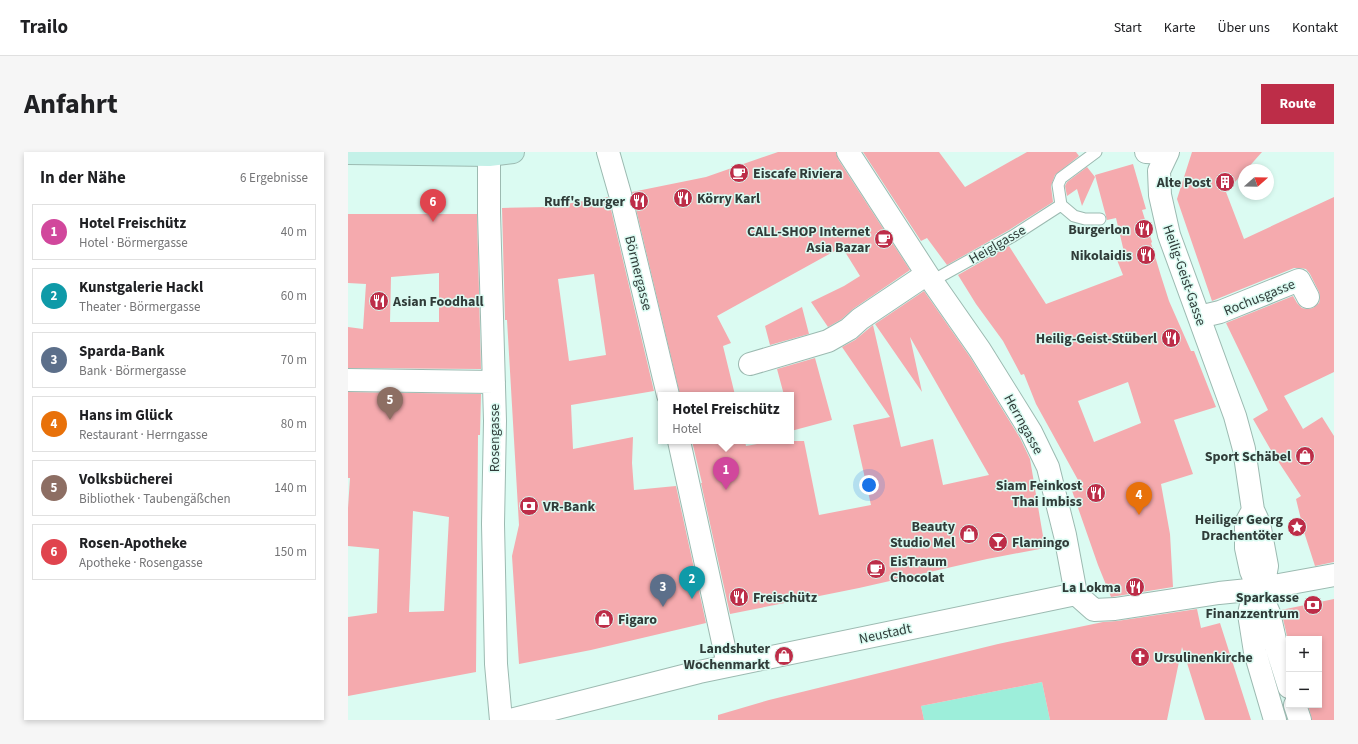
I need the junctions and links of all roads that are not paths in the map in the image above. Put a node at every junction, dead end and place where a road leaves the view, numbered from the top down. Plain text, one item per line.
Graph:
1 (513, 152) edge
2 (608, 152) edge
3 (848, 152) edge
4 (1096, 152) edge
5 (1161, 152) edge
6 (348, 153) edge
7 (489, 156) junction
8 (1062, 205) junction
9 (1100, 219) dead end
10 (929, 277) junction
11 (1308, 297) dead end
12 (1199, 317) junction
13 (750, 364) dead end
14 (348, 380) edge
15 (494, 382) junction
16 (667, 392) edge
17 (680, 444) edge
18 (1334, 575) edge
19 (1258, 589) junction
20 (1076, 594) junction
21 (728, 665) junction
22 (1286, 677) edge
23 (1296, 708) edge
24 (541, 716) edge
25 (501, 720) edge
26 (510, 720) edge
27 (1275, 720) edge
28 (1300, 720) edge

1 - 7 street
2 - 16 street, Börmergasse
3 - 10 street, Herrngasse
4 - 8 lane
5 - 12 street, Heilig-Geist-Gasse
6 - 7 street
7 - 15 street, Rosengasse
8 - 9 lane
8 - 10 lane, Heiglgasse
10 - 13 street
10 - 20 street, Herrngasse
11 - 12 street, Rochusgasse
12 - 19 street, Heilig-Geist-Gasse
14 - 15 street
15 - 25 street, Rosengasse
17 - 21 street
18 - 19 street
19 - 20 street
19 - 22 street
19 - 27 street
20 - 21 street, Neustadt
21 - 24 street, Neustadt
23 - 28 street
24 - 26 street, Neustadt

